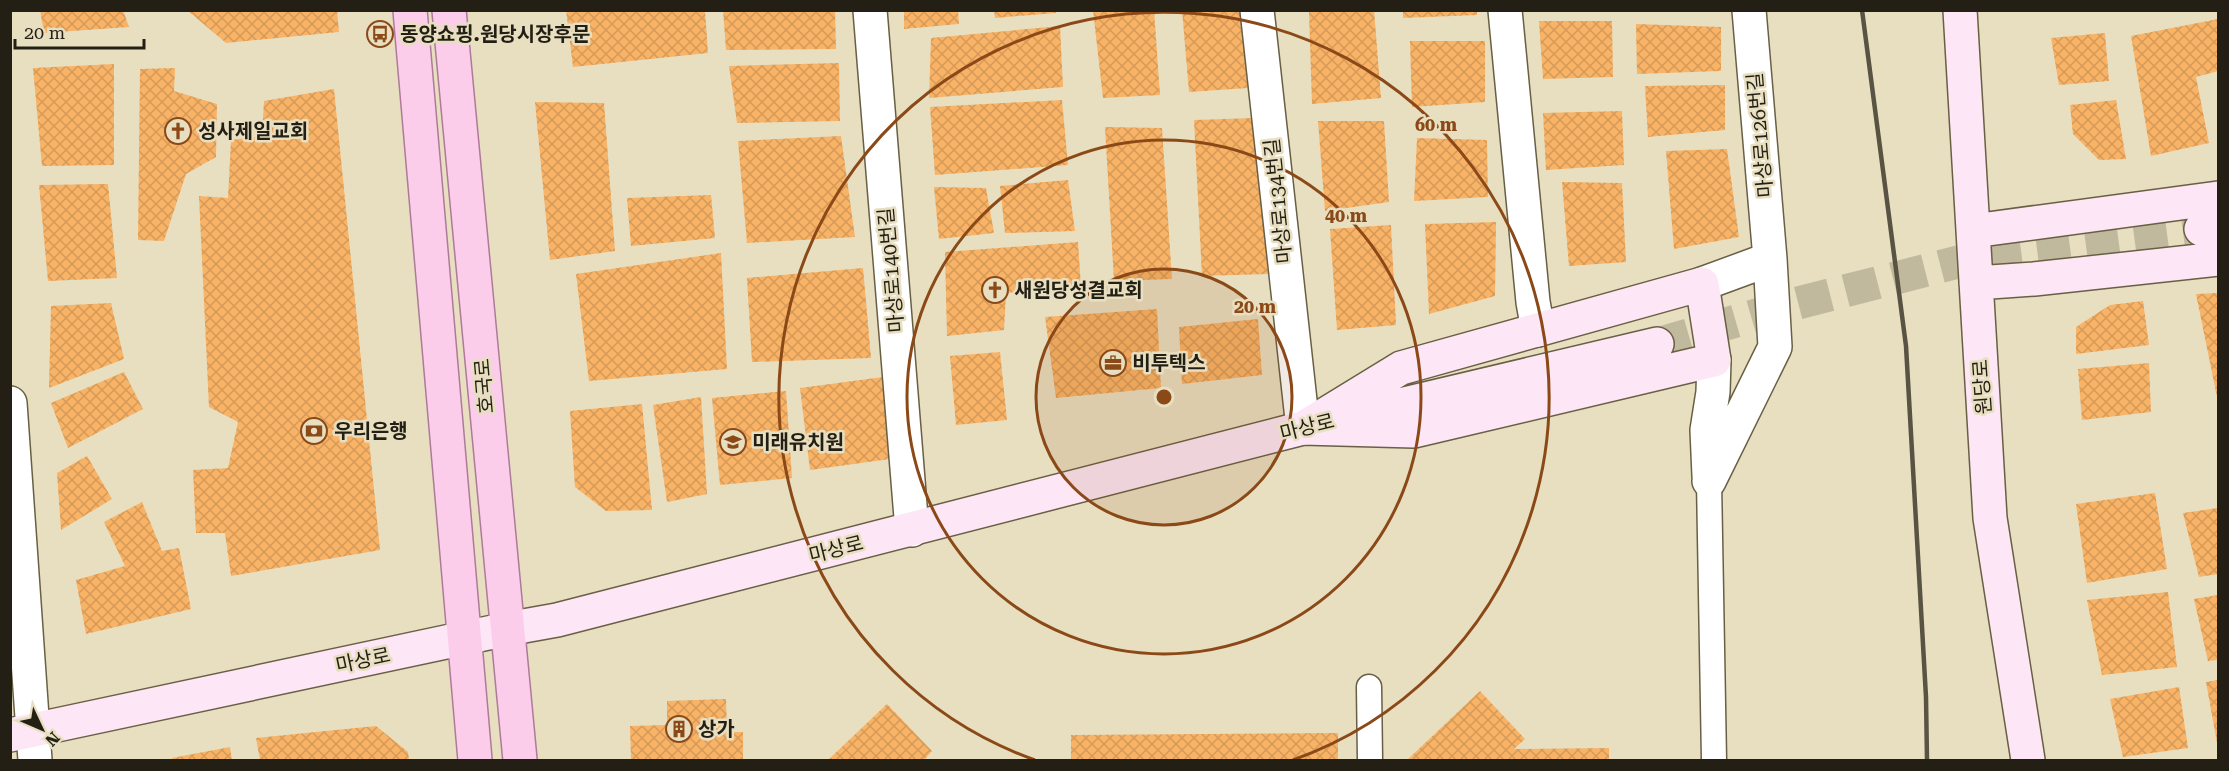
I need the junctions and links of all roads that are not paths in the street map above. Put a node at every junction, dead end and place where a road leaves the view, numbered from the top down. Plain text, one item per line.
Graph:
1 (410, 10) edge
2 (449, 10) edge
3 (870, 10) edge
4 (1257, 10) edge
5 (1505, 10) edge
6 (1749, 10) edge
7 (1960, 10) edge
8 (2218, 198) edge
9 (1973, 231) junction
10 (1770, 259) junction
11 (2218, 259) edge
12 (1976, 283) junction
13 (1702, 284) junction
14 (1538, 330) junction
15 (1657, 344) tunnel mouth
16 (1714, 360) junction
17 (10, 403) edge
18 (11, 409) edge
19 (1304, 428) junction
20 (1709, 481) junction
21 (912, 530) junction
22 (507, 629) junction
23 (465, 638) junction
24 (1369, 687) dead end
25 (26, 743) edge
26 (475, 760) edge
27 (520, 760) edge
28 (1370, 760) edge
29 (1714, 760) edge
30 (2028, 760) edge

1 - 23 main road
2 - 22 main road, 호국로
3 - 21 street, 마상로140번길
4 - 19 street, 마상로134번길
5 - 14 street
6 - 10 street, 마상로126번길
7 - 9 street, 원당로
8 - 9 street
9 - 12 street, 원당로
10 - 13 street
10 - 20 street, 마상로126번길
11 - 12 street
12 - 30 street, 원당로
13 - 14 street
13 - 16 street
14 - 19 street
15 - 19 street, 마상로
16 - 19 street
16 - 20 street
17 - 18 street
18 - 25 street
19 - 21 street, 마상로
20 - 29 lane
21 - 22 street, 마상로
22 - 23 street, 마상로
22 - 27 main road, 호국로
23 - 25 street, 마상로
23 - 26 main road
24 - 28 lane

